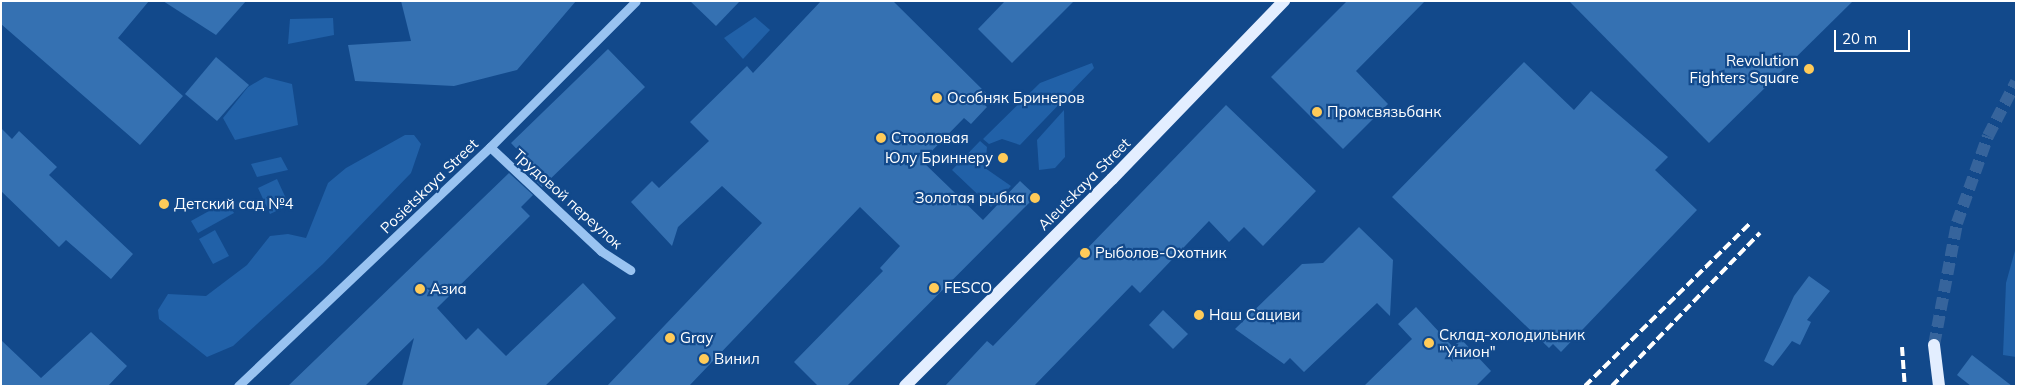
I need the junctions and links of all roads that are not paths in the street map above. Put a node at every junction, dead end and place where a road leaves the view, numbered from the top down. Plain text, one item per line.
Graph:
1 (636, 1) edge
2 (1284, 1) edge
3 (490, 147) junction
4 (630, 270) dead end
5 (1934, 345) tunnel mouth
6 (238, 386) edge
7 (905, 386) edge
8 (1940, 386) edge

1 - 3 street, Posietskaya Street
2 - 7 main road, Aleutskaya Street
3 - 4 street, Трудовой переулок
3 - 6 street, Posietskaya Street
5 - 8 main road

